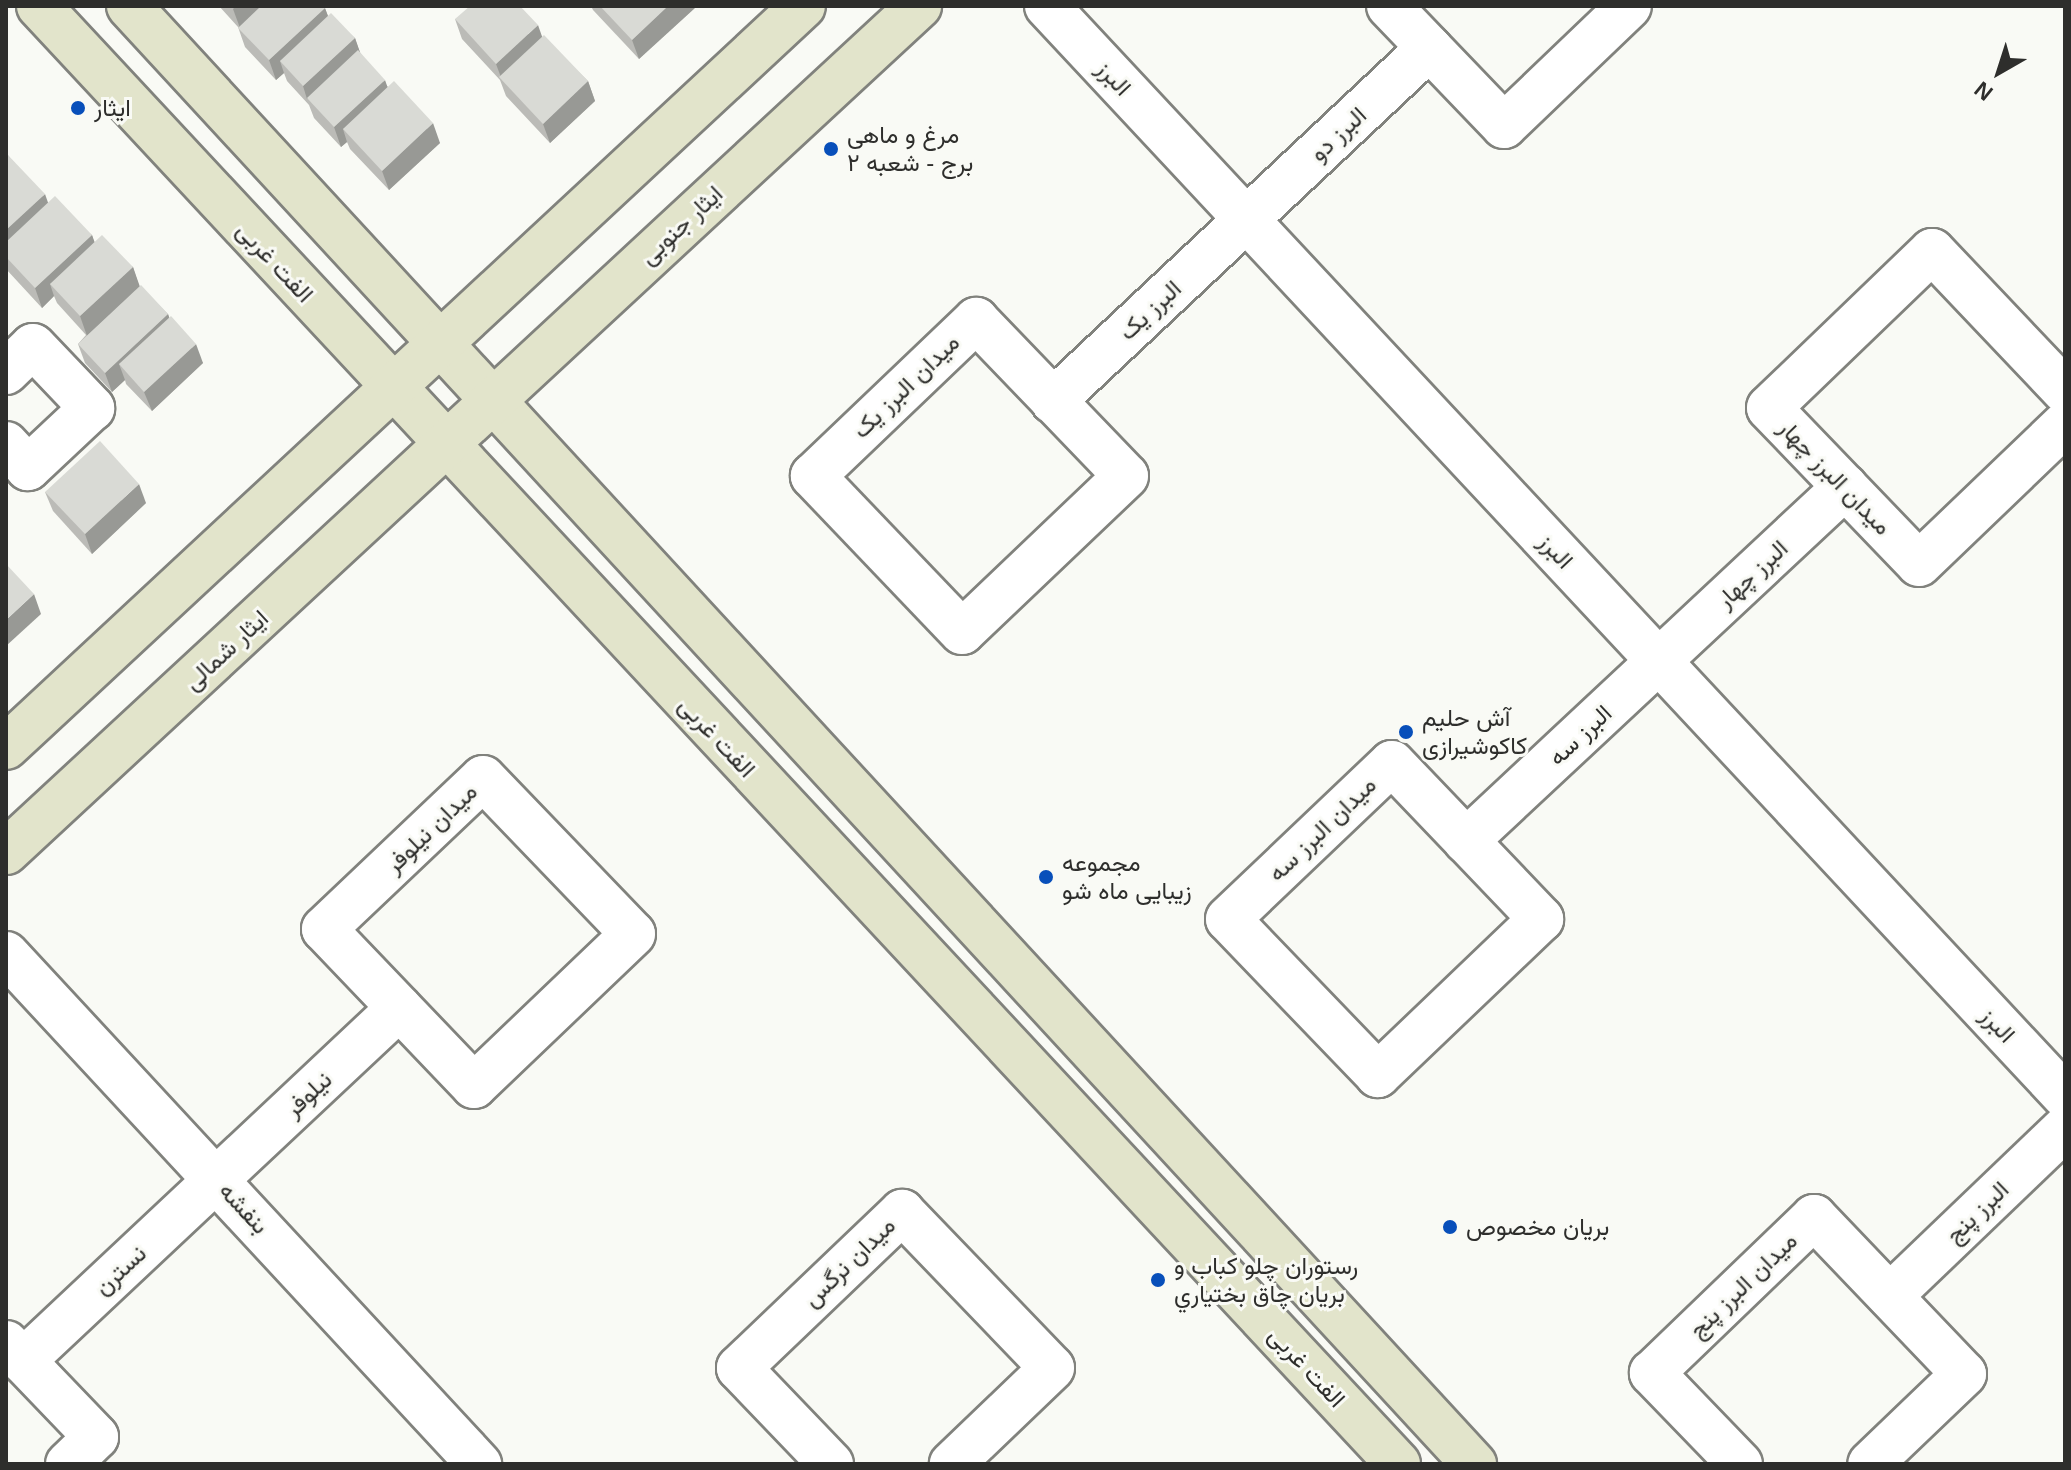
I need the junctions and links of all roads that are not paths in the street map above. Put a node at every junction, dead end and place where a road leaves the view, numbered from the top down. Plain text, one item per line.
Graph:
1 (39, 6) edge
2 (129, 6) edge
3 (803, 6) edge
4 (919, 6) edge
5 (1047, 6) edge
6 (1389, 6) edge
7 (1629, 6) edge
8 (1429, 48) junction
9 (1246, 220) junction
10 (441, 346) junction
11 (6, 372) edge
12 (392, 388) junction
13 (2065, 391) edge
14 (492, 400) junction
15 (1053, 401) junction
16 (2065, 424) edge
17 (6, 444) edge
18 (446, 447) junction
19 (1845, 487) junction
20 (1659, 661) junction
21 (6, 747) edge
22 (1466, 841) junction
23 (6, 852) edge
24 (6, 954) edge
25 (399, 1008) junction
26 (2065, 1096) edge
27 (2065, 1128) edge
28 (217, 1179) junction
29 (1890, 1296) junction
30 (15, 1352) edge
31 (815, 1458) edge
32 (68, 1464) edge
33 (479, 1464) edge
34 (952, 1464) edge
35 (1398, 1464) edge
36 (1474, 1464) edge
37 (1740, 1464) edge
38 (1870, 1464) edge

1 - 12 main road, الفت غربی
2 - 10 main road
3 - 10 main road
4 - 14 main road, ایثار جنوبی
5 - 9 street, البرز
6 - 8 street
7 - 8 street
8 - 9 street, البرز دو
9 - 15 street, البرز یک
9 - 20 street, البرز
10 - 12 main road
10 - 14 main road
11 - 17 street
12 - 18 main road, الفت غربی
12 - 21 main road
13 - 19 street, میدان البرز چهار
14 - 18 main road, ایثار جنوبی
14 - 36 main road
15 - 15 street, میدان البرز یک
16 - 19 street, میدان البرز چهار
18 - 23 main road, ایثار شمالی
18 - 35 main road, الفت غربی
19 - 20 street, البرز چهار
20 - 22 street, البرز سه
20 - 26 street, البرز
22 - 22 street, میدان البرز سه
24 - 28 street, بنفشه
25 - 25 street, میدان نیلوفر
25 - 28 street, نیلوفر
27 - 29 street, البرز پنج
28 - 30 street, نسترن
28 - 33 street, بنفشه
29 - 37 street, میدان البرز پنج
29 - 38 street, میدان البرز پنج
30 - 32 street
31 - 34 street, میدان نرگس

